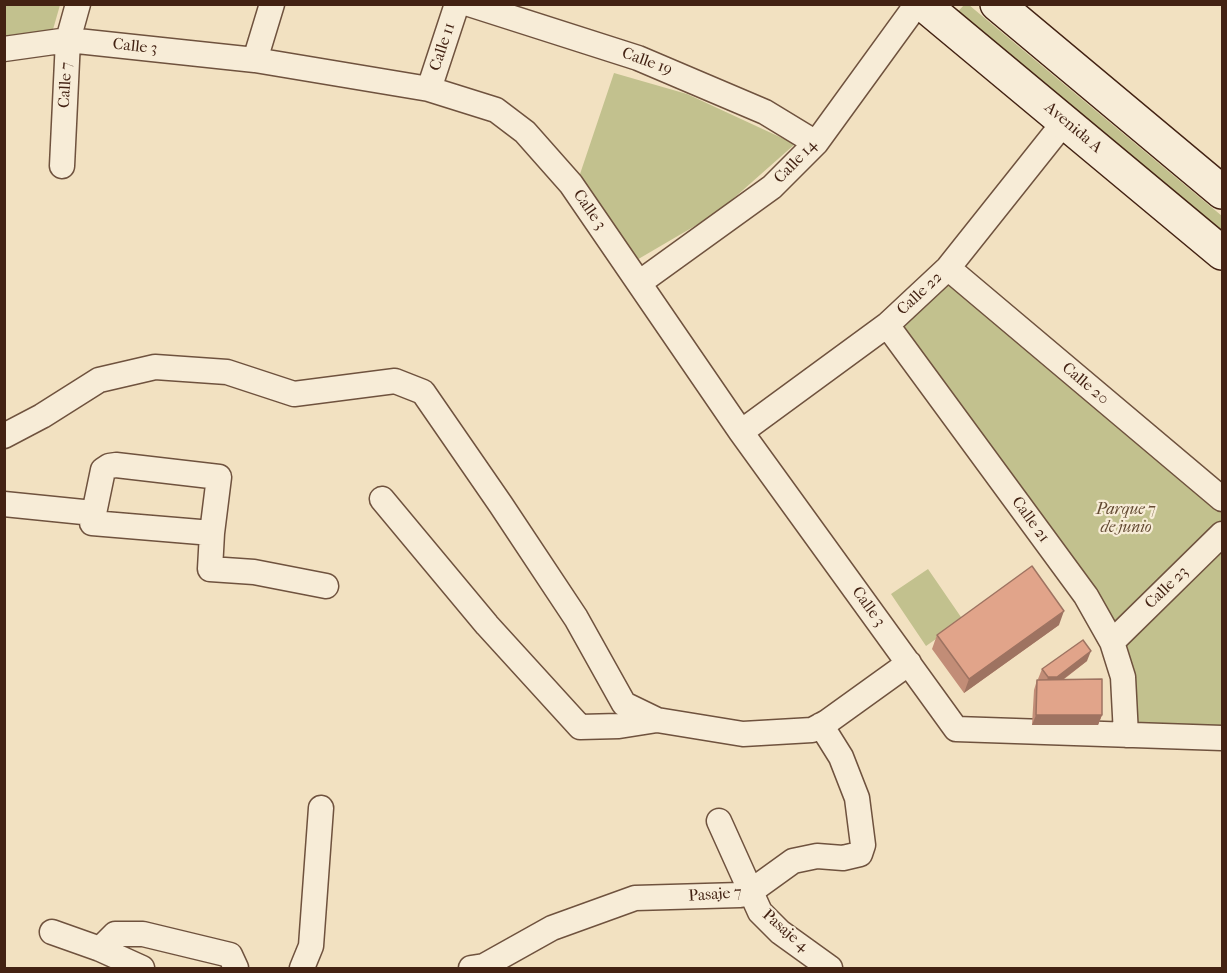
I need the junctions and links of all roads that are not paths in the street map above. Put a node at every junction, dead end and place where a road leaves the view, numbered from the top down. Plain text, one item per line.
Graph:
1 (78, 4) edge
2 (272, 4) edge
3 (457, 4) edge
4 (469, 4) edge
5 (917, 4) edge
6 (923, 4) edge
7 (997, 4) edge
8 (68, 40) junction
9 (4, 49) edge
10 (255, 60) junction
11 (429, 88) junction
12 (1065, 121) junction
13 (816, 143) junction
14 (62, 166) dead end
15 (1222, 192) edge
16 (1222, 253) edge
17 (948, 268) junction
18 (639, 283) junction
19 (887, 325) junction
20 (741, 432) junction
21 (4, 436) edge
22 (382, 499) dead end
23 (1222, 499) edge
24 (4, 504) edge
25 (93, 513) junction
26 (212, 533) junction
27 (1222, 534) edge
28 (326, 586) dead end
29 (1112, 642) junction
30 (909, 663) junction
31 (657, 720) junction
32 (821, 725) junction
33 (1126, 735) junction
34 (1222, 738) edge
35 (321, 808) dead end
36 (719, 821) dead end
37 (750, 892) junction
38 (52, 932) dead end
39 (100, 949) junction
40 (142, 969) edge
41 (236, 969) edge
42 (302, 969) edge
43 (471, 969) edge
44 (830, 969) edge

1 - 8 street, Calle 7
2 - 10 street
3 - 11 street, Calle 11
4 - 13 street, Calle 19
5 - 13 street, Calle 14
6 - 12 main road, Avenida A
7 - 15 main road
8 - 9 street, Calle 3
8 - 10 street, Calle 3
8 - 14 street, Calle 7
10 - 11 street, Calle 3
11 - 18 street, Calle 3
12 - 16 main road, Avenida A
12 - 17 street, Calle 22
13 - 18 street, Calle 14
17 - 19 street, Calle 22
17 - 23 street, Calle 20
18 - 20 street, Calle 3
19 - 20 street, Calle 22
19 - 29 street, Calle 21
20 - 30 street, Calle 3
21 - 31 street
22 - 31 street
24 - 25 street
25 - 26 street
25 - 26 street
26 - 28 street
27 - 29 street, Calle 23
29 - 33 street, Calle 21
30 - 32 street
30 - 33 street, Calle 3
31 - 32 street
32 - 37 street, Pasaje 7
33 - 34 street
35 - 42 street
36 - 37 street, Pasaje 4
37 - 43 street, Pasaje 7
37 - 44 street, Pasaje 4
38 - 39 street
39 - 40 street
39 - 41 street

